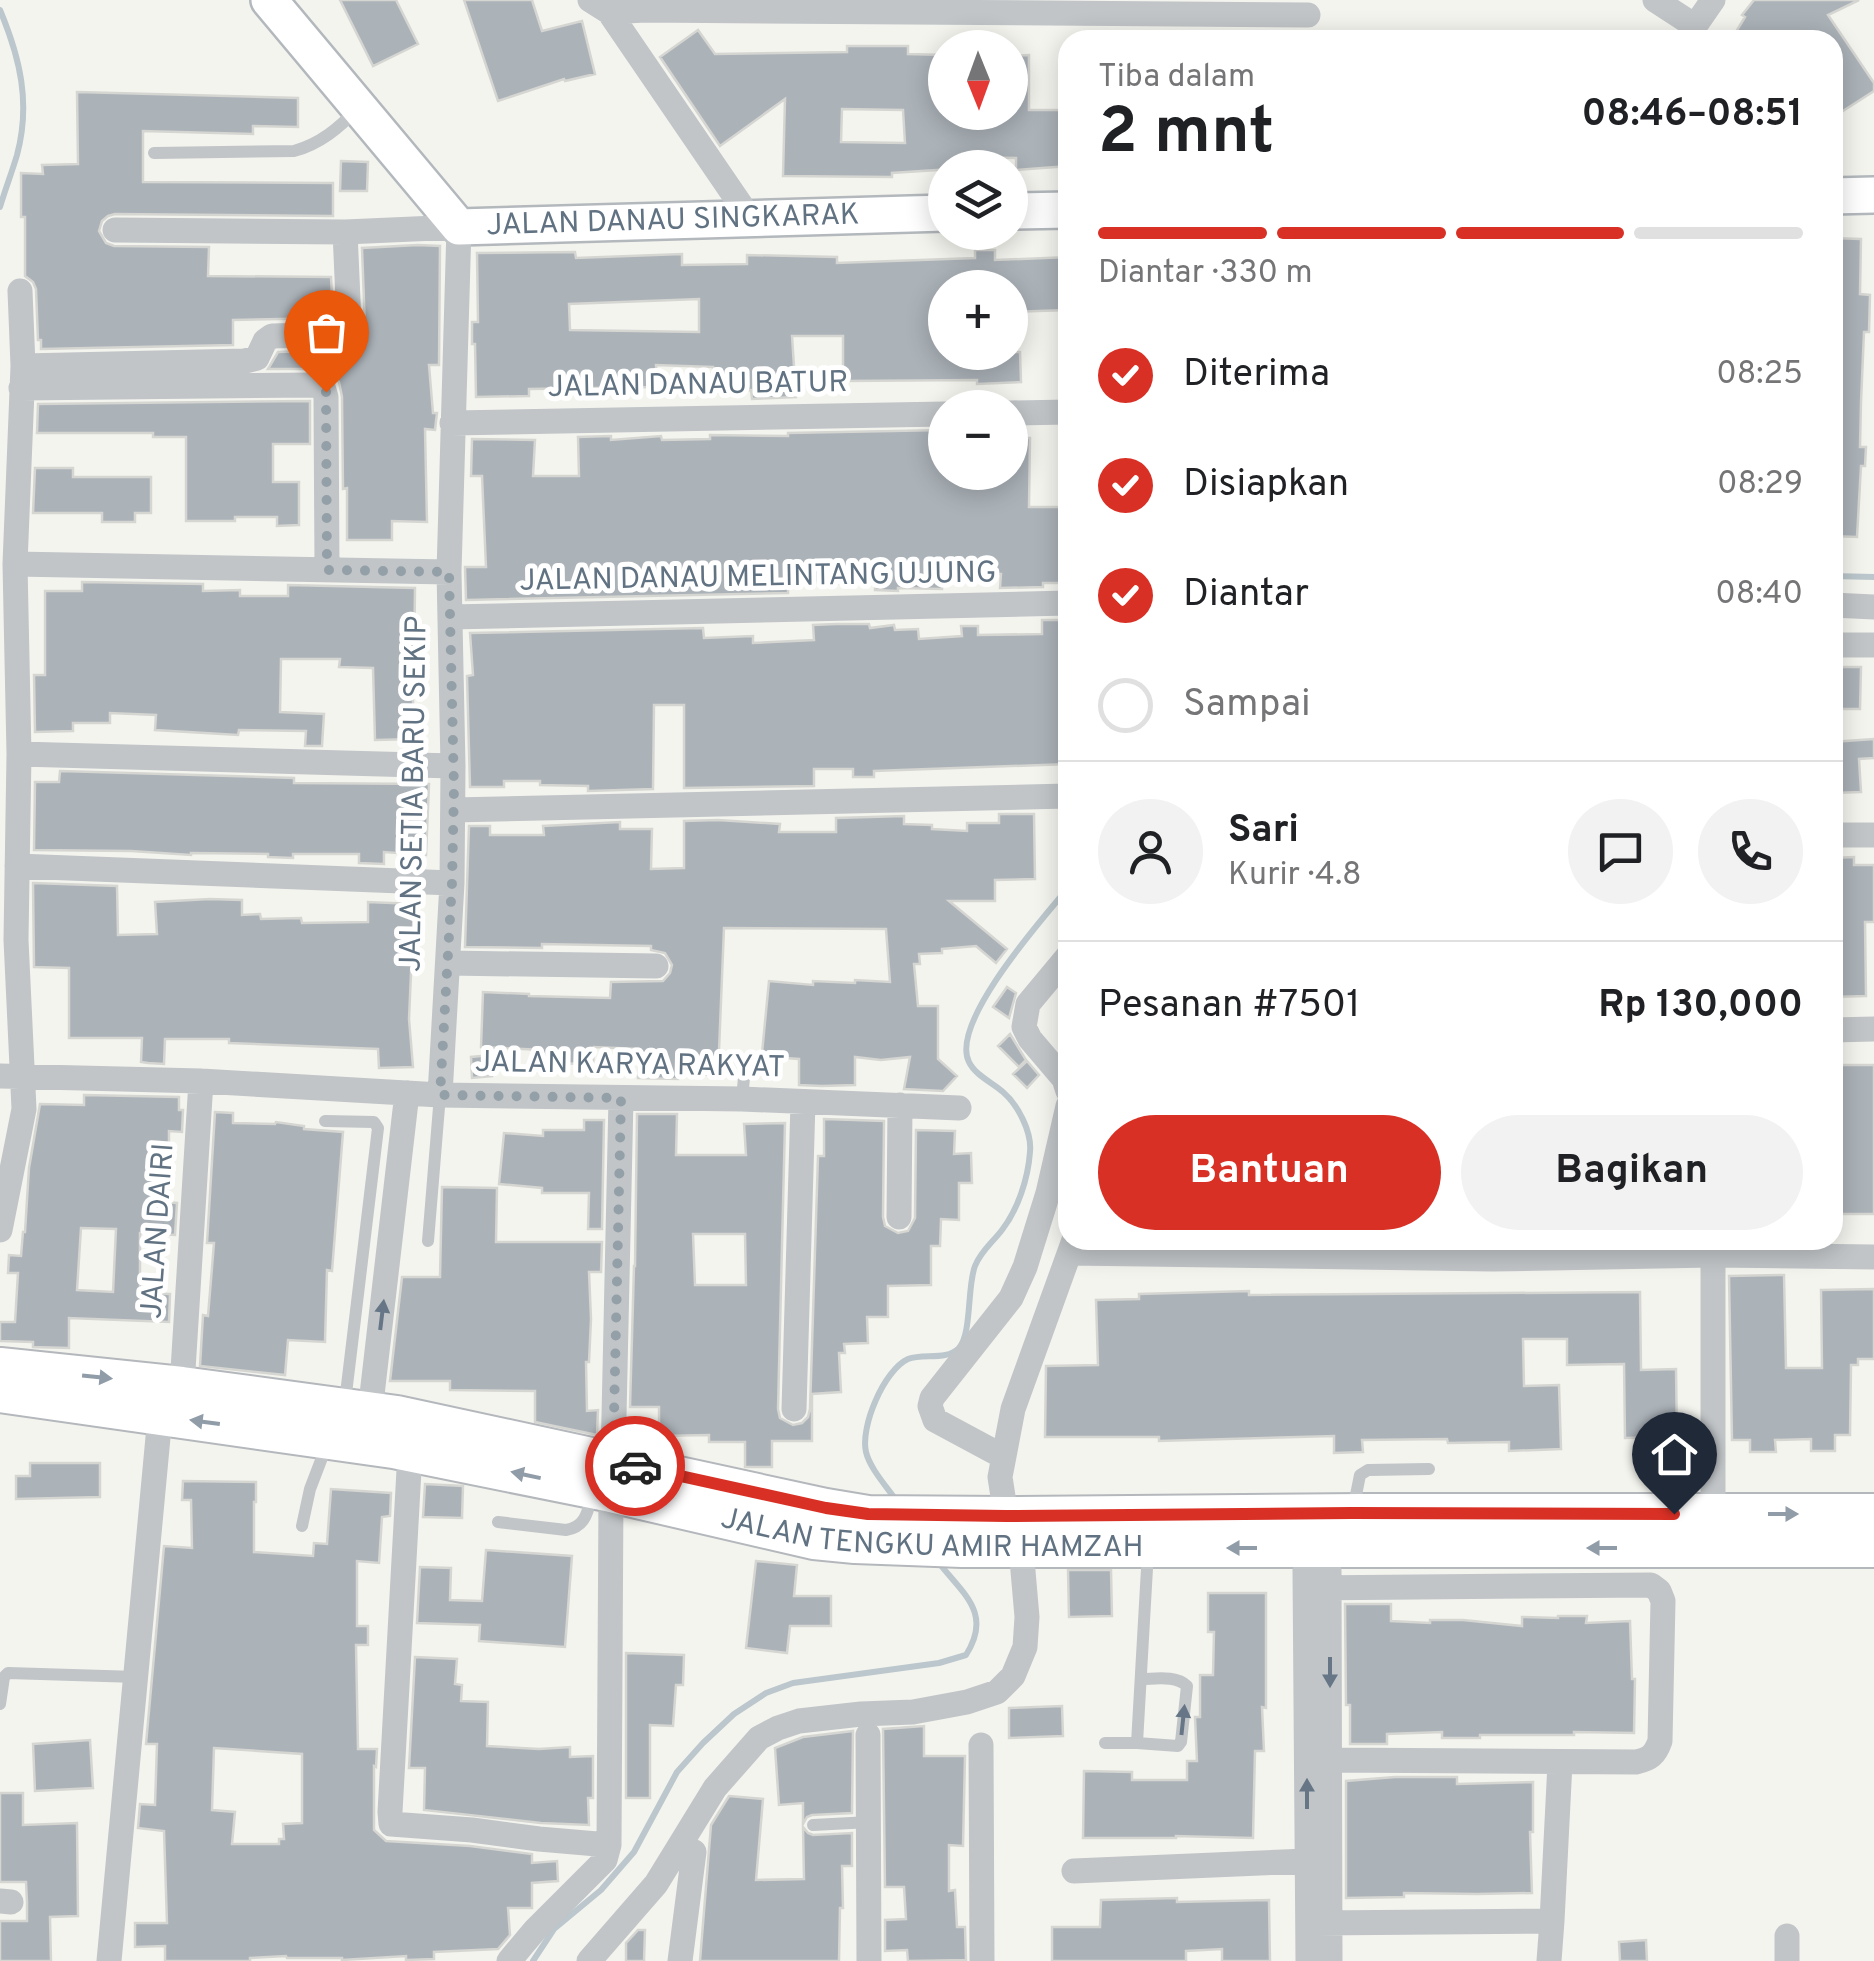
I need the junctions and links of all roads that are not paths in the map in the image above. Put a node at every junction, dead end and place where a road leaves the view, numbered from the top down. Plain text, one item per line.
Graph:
1 (269, 0) edge
2 (1655, 0) edge
3 (1714, 0) edge
4 (600, 6) edge
5 (998, 6) edge
6 (1308, 18) edge
7 (1689, 30) edge
8 (1694, 30) edge
9 (358, 108) junction
10 (154, 154) dead end
11 (1058, 210) edge
12 (1028, 211) edge
13 (928, 213) edge
14 (749, 218) junction
15 (458, 228) junction
16 (115, 230) dead end
17 (345, 232) junction
18 (20, 291) dead end
19 (22, 377) junction
20 (1058, 412) edge
21 (1028, 413) edge
22 (928, 414) edge
23 (452, 422) junction
24 (16, 564) junction
25 (327, 570) junction
26 (449, 572) junction
27 (1058, 604) edge
28 (1843, 605) edge
29 (1874, 606) edge
30 (450, 617) junction
31 (1843, 645) edge
32 (1874, 645) edge
33 (19, 754) junction
34 (453, 766) junction
35 (1058, 796) edge
36 (454, 810) junction
37 (1843, 834) edge
38 (1874, 834) edge
39 (17, 866) junction
40 (452, 883) junction
41 (448, 963) junction
42 (656, 966) dead end
43 (1058, 968) edge
44 (1874, 1029) edge
45 (1843, 1030) edge
46 (763, 1063) dead end
47 (1058, 1072) edge
48 (13, 1076) edge
49 (201, 1081) junction
50 (407, 1093) junction
51 (440, 1095) junction
52 (621, 1098) junction
53 (742, 1099) junction
54 (803, 1102) junction
55 (900, 1106) junction
56 (959, 1108) dead end
57 (325, 1122) dead end
58 (1058, 1150) edge
59 (899, 1217) dead end
60 (0, 1230) edge
61 (428, 1241) dead end
62 (1071, 1250) edge
63 (1202, 1250) edge
64 (1714, 1254) junction
65 (1874, 1257) edge
66 (0, 1367) edge
67 (0, 1393) edge
68 (171, 1401) junction
69 (794, 1409) dead end
70 (374, 1429) junction
71 (1002, 1456) junction
72 (1430, 1469) dead end
73 (606, 1481) junction
74 (1352, 1513) junction
75 (1874, 1514) edge
76 (498, 1522) dead end
77 (302, 1526) dead end
78 (1713, 1531) junction
79 (1014, 1532) junction
80 (1148, 1548) junction
81 (1317, 1548) junction
82 (1874, 1548) edge
83 (1317, 1588) junction
84 (137, 1676) junction
85 (1141, 1678) junction
86 (0, 1704) edge
87 (868, 1735) dead end
88 (1105, 1743) dead end
89 (1137, 1744) junction
90 (981, 1745) dead end
91 (1330, 1760) junction
92 (1560, 1763) junction
93 (870, 1822) junction
94 (813, 1825) dead end
95 (608, 1845) junction
96 (694, 1852) dead end
97 (1307, 1861) junction
98 (1074, 1871) dead end
99 (1552, 1921) junction
100 (1319, 1923) junction
101 (109, 1961) edge
102 (510, 1961) edge
103 (589, 1961) edge
104 (680, 1961) edge
105 (870, 1961) edge
106 (982, 1961) edge
107 (1308, 1961) edge
108 (1330, 1961) edge
109 (1548, 1961) edge

1 - 9 street, JALAN DANAU SINGKARAK
2 - 7 street
3 - 8 street
4 - 5 street
4 - 14 street
5 - 6 street
9 - 10 lane
9 - 15 street, JALAN DANAU SINGKARAK
11 - 12 street
13 - 14 street, JALAN DANAU SINGKARAK
14 - 15 street, JALAN DANAU SINGKARAK
15 - 17 street
15 - 23 street, JALAN SETIA BARU SEKIP
16 - 17 street
17 - 19 street
18 - 19 street
19 - 24 street
19 - 25 street
20 - 21 street
22 - 23 street, JALAN DANAU BATUR
23 - 26 street, JALAN SETIA BARU SEKIP
24 - 25 street
24 - 33 street
25 - 26 street
26 - 30 street, JALAN SETIA BARU SEKIP
27 - 30 street, JALAN DANAU MELINTANG UJUNG
28 - 29 street
30 - 34 street, JALAN SETIA BARU SEKIP
31 - 32 street
33 - 34 street
33 - 39 street
34 - 36 street, JALAN SETIA BARU SEKIP
35 - 36 street
36 - 40 street, JALAN SETIA BARU SEKIP
37 - 38 street
39 - 40 street
39 - 48 street
40 - 41 street, JALAN SETIA BARU SEKIP
41 - 42 street
41 - 51 street, JALAN SETIA BARU SEKIP
43 - 47 street
44 - 45 street
46 - 53 lane
48 - 49 street, JALAN KARYA RAKYAT
48 - 60 street
49 - 50 street, JALAN KARYA RAKYAT
49 - 68 street, JALAN DAIRI
50 - 51 street, JALAN KARYA RAKYAT
70 -> 50 street
51 - 52 street, JALAN KARYA RAKYAT
51 - 61 lane, JALAN SETIA BARU SEKIP
52 - 53 street, JALAN KARYA RAKYAT
52 - 73 street
53 - 54 street, JALAN KARYA RAKYAT
54 - 55 street, JALAN KARYA RAKYAT
54 - 69 street
55 - 56 street, JALAN KARYA RAKYAT
55 - 59 street
57 - 70 lane
58 - 71 street
62 - 71 street
63 - 64 street
64 - 65 street
64 - 78 street
66 -> 68 main road, JALAN TENGKU AMIR HAMZAH
67 - 68 main road, JALAN TENGKU AMIR HAMZAH
68 - 70 main road, JALAN TENGKU AMIR HAMZAH
68 - 84 street, JALAN DAIRI
70 - 73 main road, JALAN TENGKU AMIR HAMZAH
70 - 77 lane
70 - 95 street
71 - 79 street
72 - 74 lane
73 - 76 lane
73 - 79 main road, JALAN TENGKU AMIR HAMZAH
73 - 95 street
74 - 78 main road, JALAN TENGKU AMIR HAMZAH
74 - 79 main road, JALAN TENGKU AMIR HAMZAH
78 -> 75 main road, JALAN TENGKU AMIR HAMZAH
78 -> 81 main road, JALAN TENGKU AMIR HAMZAH
78 - 82 main road, JALAN TENGKU AMIR HAMZAH
79 - 80 main road, JALAN TENGKU AMIR HAMZAH
79 - 103 street
81 -> 80 main road, JALAN TENGKU AMIR HAMZAH
80 - 85 lane
81 - 83 street
83 -> 91 street
83 - 92 street
97 -> 83 street
84 - 86 lane
84 - 101 street, JALAN DAIRI
85 - 89 lane
89 -> 85 lane
87 - 93 street
88 - 89 lane
90 - 106 street
91 - 92 street
91 - 100 street
92 - 99 street
93 - 94 lane
93 - 105 street
95 - 102 street
96 - 104 street
97 - 98 street
97 - 100 street
99 - 100 street
99 - 109 street
100 - 107 street
100 - 108 street

